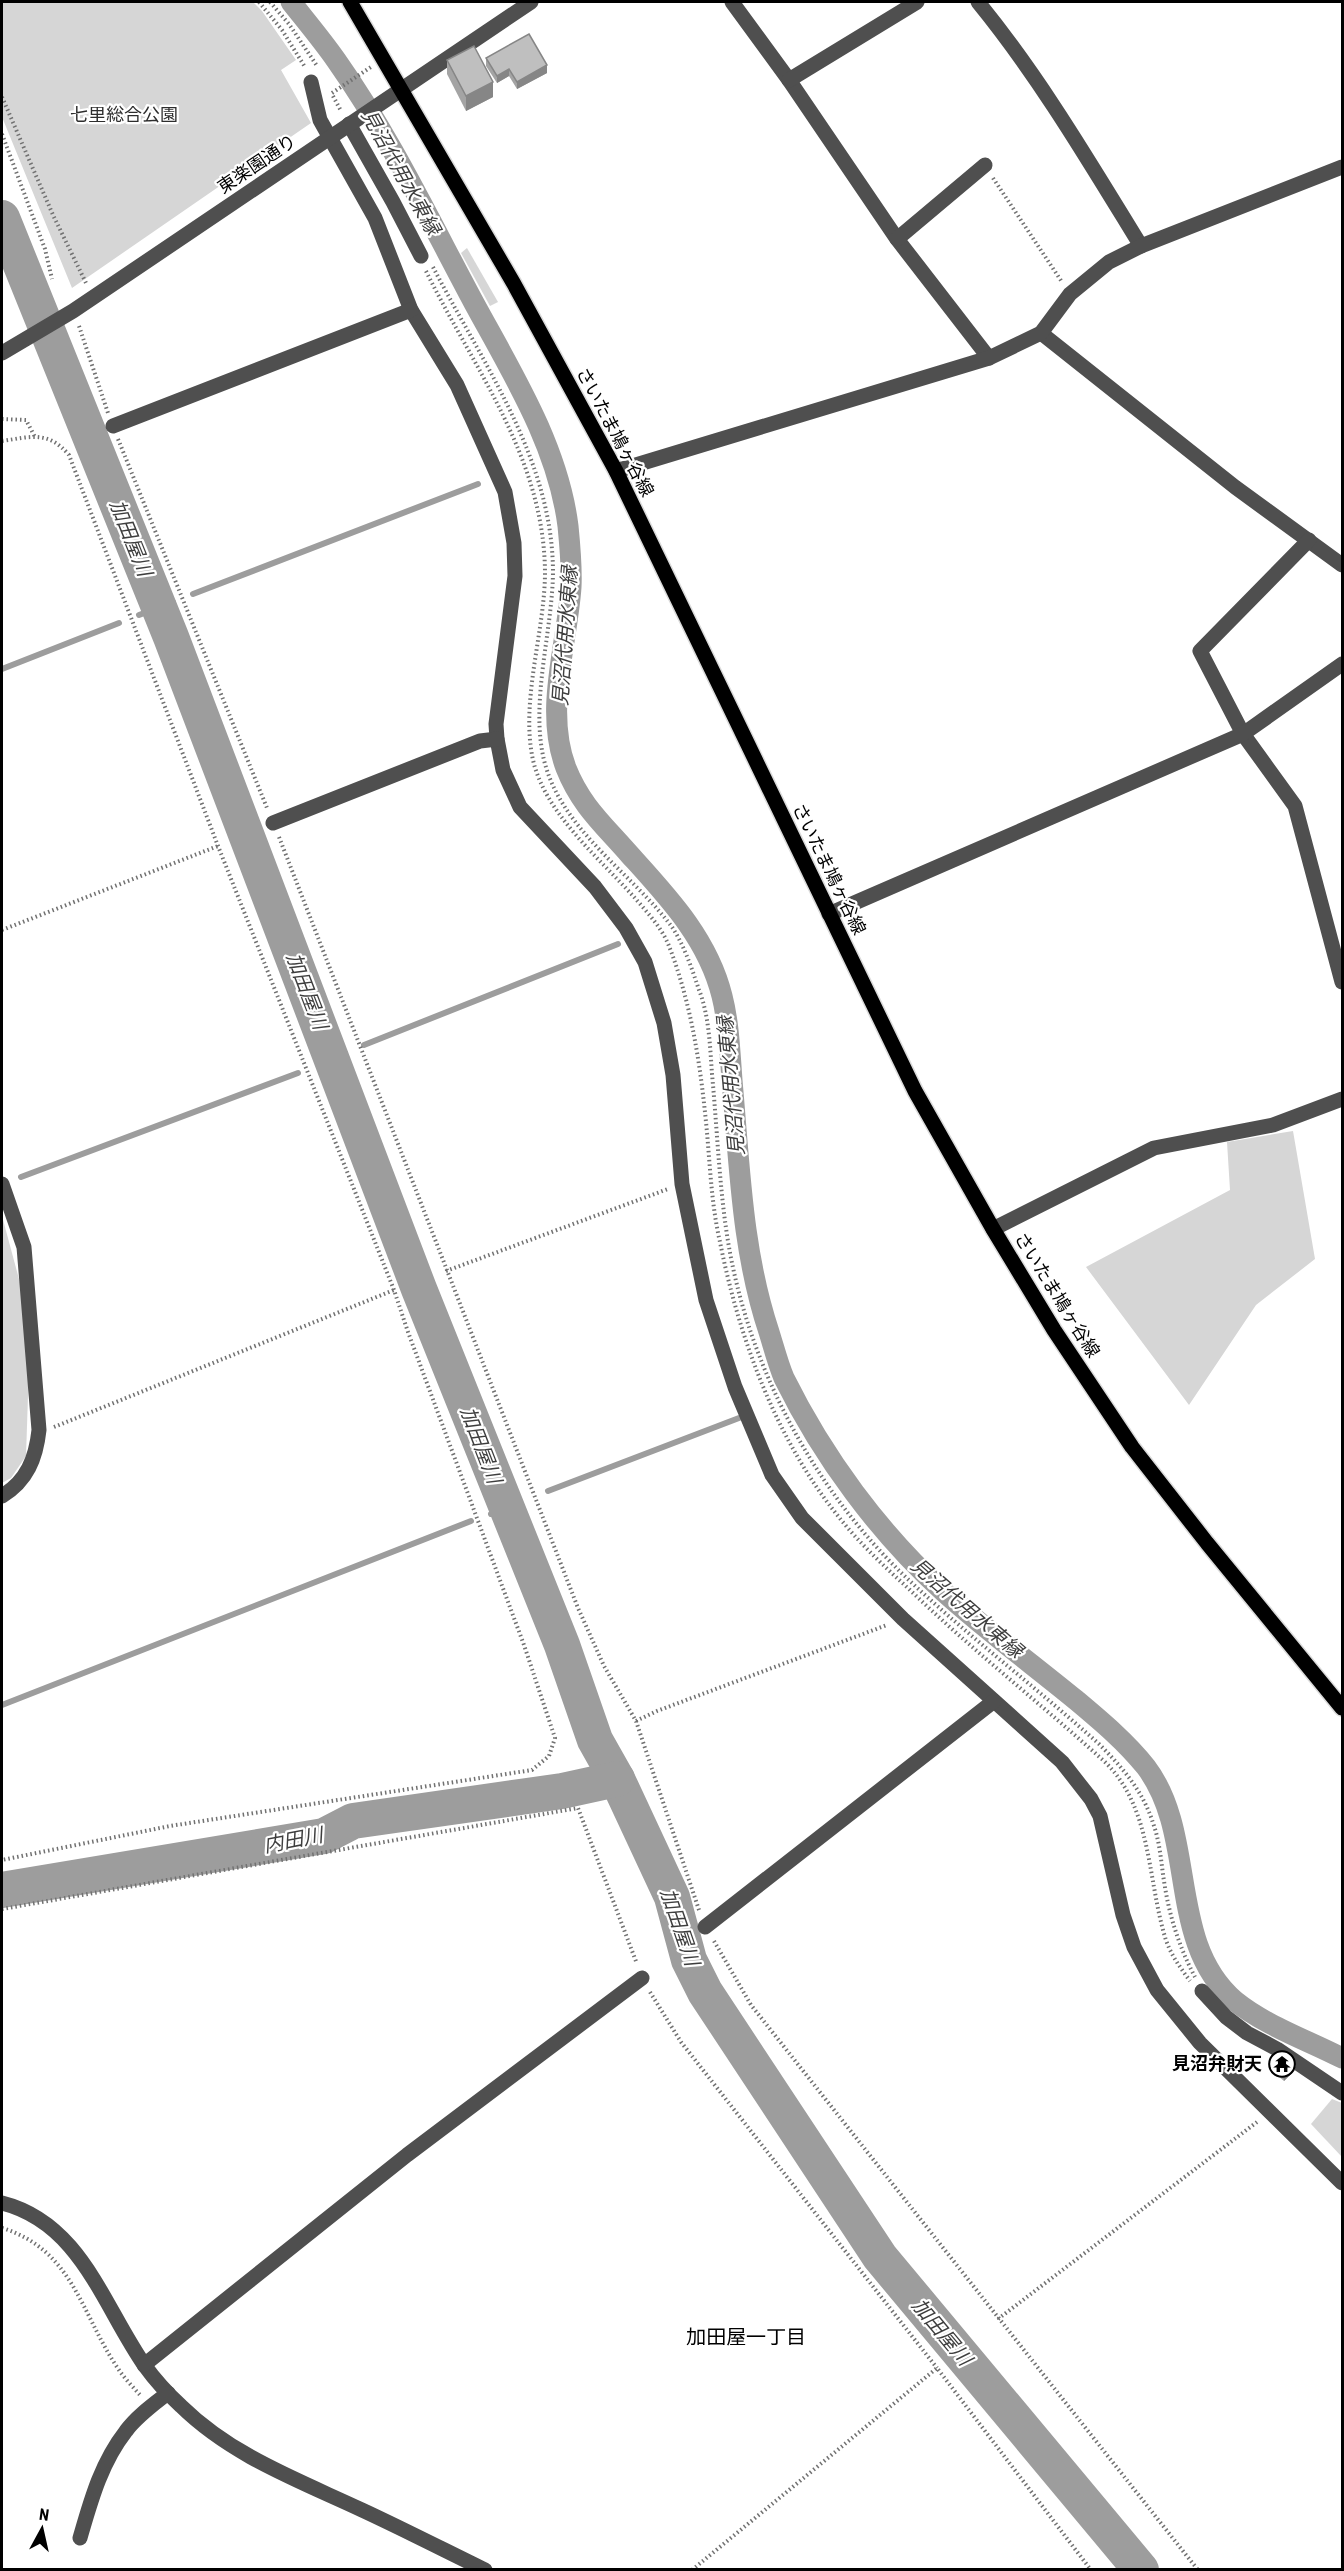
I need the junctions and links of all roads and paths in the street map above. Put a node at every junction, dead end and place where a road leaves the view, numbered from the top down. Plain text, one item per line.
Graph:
1 (259, 2) edge
2 (270, 2) edge
3 (350, 2) edge
4 (531, 2) edge
5 (732, 2) edge
6 (917, 2) edge
7 (978, 2) edge
8 (365, 71) dead end
9 (317, 78) junction
10 (789, 80) junction
11 (327, 84) dead end
12 (402, 89) junction
13 (332, 93) junction
14 (2, 97) edge
15 (349, 120) junction
16 (2, 134) edge
17 (330, 137) junction
18 (985, 165) joint
19 (1342, 167) edge
20 (897, 239) junction
21 (1141, 246) junction
22 (421, 256) junction
23 (52, 279) dead end
24 (86, 283) dead end
25 (1070, 294) junction
26 (411, 310) junction
27 (69, 314) junction
28 (1041, 333) junction
29 (2, 353) edge
30 (989, 358) junction
31 (2, 419) edge
32 (113, 426) junction
33 (35, 437) junction
34 (2, 441) edge
35 (616, 471) junction
36 (1309, 540) junction
37 (1342, 565) edge
38 (1342, 664) edge
39 (1243, 734) junction
40 (496, 739) junction
41 (273, 823) junction
42 (218, 846) junction
43 (829, 914) junction
44 (2, 930) edge
45 (1342, 982) edge
46 (1342, 1099) edge
47 (2, 1184) edge
48 (682, 1184) junction
49 (993, 1228) junction
50 (446, 1271) junction
51 (394, 1290) junction
52 (39, 1430) junction
53 (2, 1496) edge
54 (903, 1619) junction
55 (994, 1701) junction
56 (1342, 1708) edge
57 (636, 1721) junction
58 (2, 1860) edge
59 (2, 1909) edge
60 (705, 1927) junction
61 (642, 1978) junction
62 (1202, 1991) junction
63 (1342, 2093) edge
64 (1270, 2113) junction
65 (1342, 2183) edge
66 (2, 2203) edge
67 (998, 2319) junction
68 (144, 2365) junction
69 (937, 2368) junction
70 (168, 2393) junction
71 (80, 2538) dead end
72 (485, 2570) edge
73 (692, 2570) edge
74 (1091, 2570) edge
75 (1198, 2570) edge

1 - 9 path
2 - 9 path
3 - 12 main road, さいたま鳩ヶ谷線
4 - 12 street, 東楽園通り
5 - 10 street
6 - 10 street
7 - 21 street
8 - 13 path
9 - 17 street
10 - 20 street
11 - 13 path
12 - 15 street, 東楽園通り
12 - 35 main road, さいたま鳩ヶ谷線
13 - 15 path
14 - 24 path
15 - 17 street, 東楽園通り
15 - 22 street
16 - 23 path
17 - 26 street
17 - 27 street, 東楽園通り
18 - 20 street
18 - 25 path
19 - 21 street
20 - 30 street
21 - 25 street
22 - 62 path
22 - 62 path
25 - 28 street
26 - 32 street
26 - 40 street
27 - 29 street, 東楽園通り
27 - 32 path
28 - 30 street
28 - 36 street
30 - 35 street
31 - 33 path
32 - 41 path
33 - 34 path
33 - 42 path
35 - 43 main road, さいたま鳩ヶ谷線
36 - 37 street
36 - 39 street
38 - 39 street
39 - 43 street
39 - 45 street
40 - 41 street
40 - 48 street
41 - 50 path
42 - 44 path
42 - 51 path
43 - 49 main road, さいたま鳩ヶ谷線
46 - 49 street
47 - 52 street
48 - 50 path
48 - 54 street
49 - 56 main road, さいたま鳩ヶ谷線
50 - 57 path
51 - 52 path
51 - 58 path
52 - 53 street
54 - 55 street
54 - 57 path
55 - 60 street
55 - 64 street
57 - 60 path
59 - 61 path
60 - 67 path
61 - 68 street
61 - 69 path
62 - 63 street
64 - 65 street
64 - 67 path
66 - 68 street
67 - 75 path
68 - 70 street
69 - 73 path
69 - 74 path
70 - 71 street
70 - 72 street

